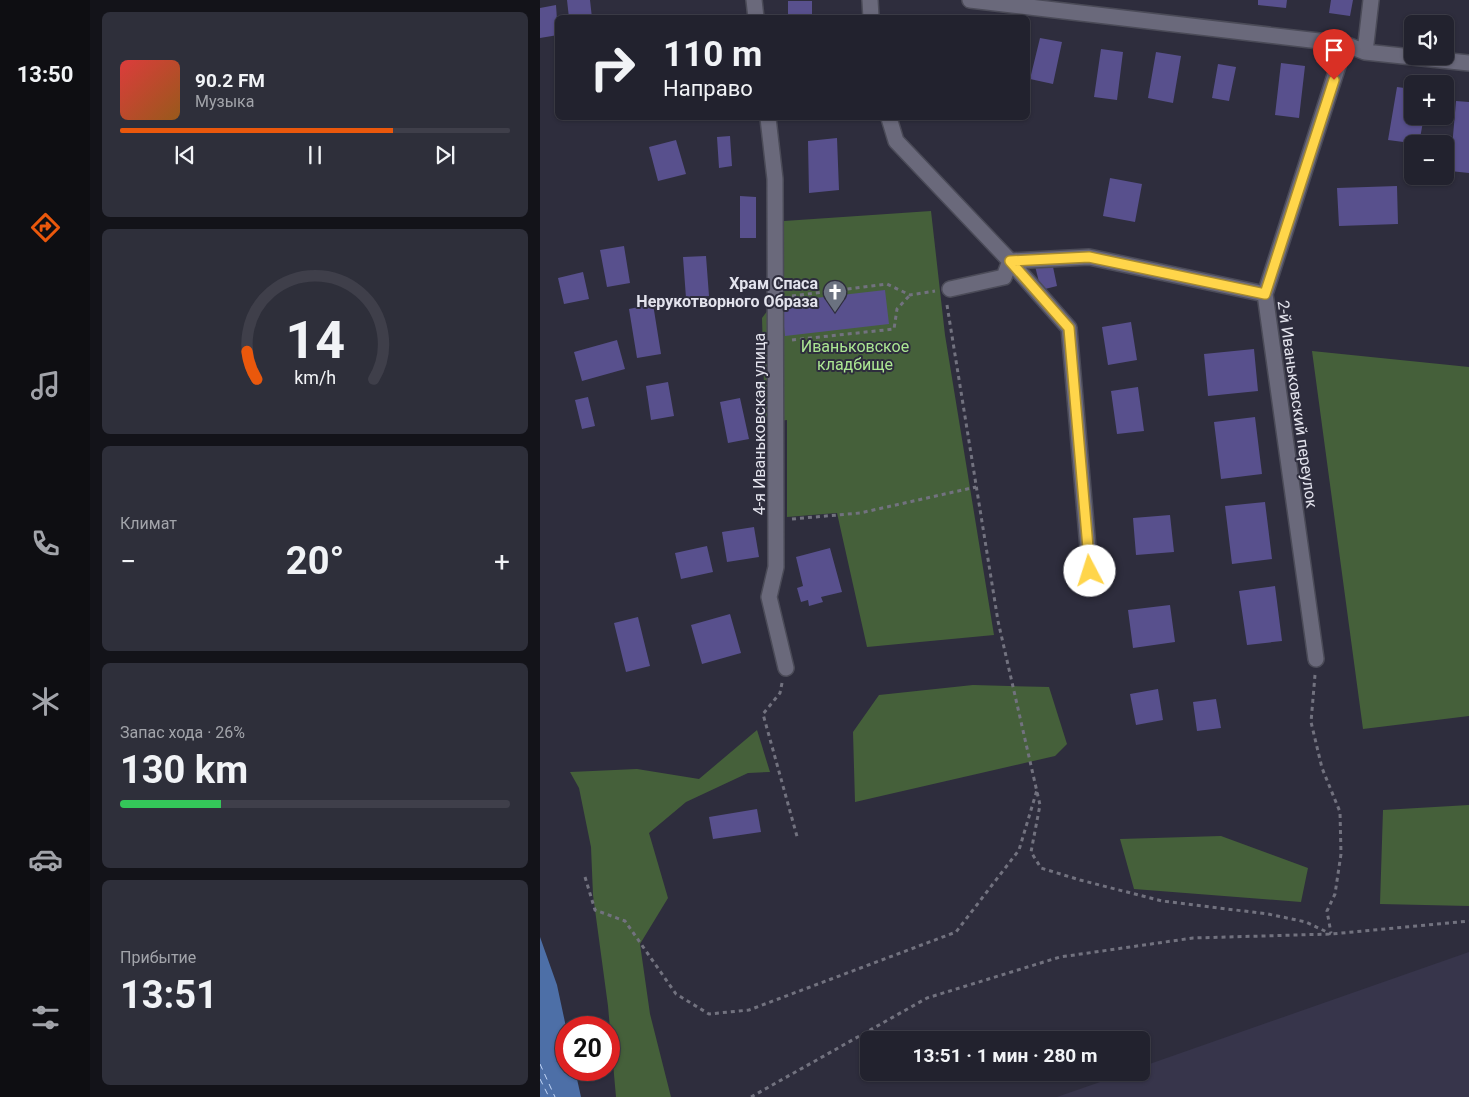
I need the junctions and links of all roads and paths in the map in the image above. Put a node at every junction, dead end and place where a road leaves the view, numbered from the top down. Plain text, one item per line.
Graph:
1 (754, 0) edge
2 (870, 0) edge
3 (970, 0) edge
4 (1371, 0) edge
5 (756, 15) edge
6 (871, 15) edge
7 (1345, 44) junction
8 (1366, 52) junction
9 (1469, 63) edge
10 (768, 120) edge
11 (890, 120) edge
12 (1010, 261) junction
13 (947, 290) junction
14 (1265, 294) junction
15 (910, 295) junction
16 (777, 298) junction
17 (777, 342) junction
18 (976, 488) junction
19 (777, 521) junction
20 (1090, 571) dead end
21 (1316, 659) joint
22 (786, 668) joint
23 (1037, 788) junction
24 (798, 840) dead end
25 (585, 877) dead end
26 (1469, 921) edge
27 (1331, 934) junction
28 (751, 1097) edge

1 - 5 street
2 - 6 street
3 - 7 street
4 - 8 street
7 - 8 street
7 - 14 street, 2-й Иваньковский переулок
8 - 9 street
10 - 16 street, 4-я Иваньковская улица
11 - 12 street
12 - 13 street
12 - 14 street
12 - 20 street
13 - 15 path
13 - 18 path
14 - 21 street, 2-й Иваньковский переулок
15 - 16 path
15 - 17 path
16 - 17 street, 4-я Иваньковская улица
17 - 19 street, 4-я Иваньковская улица
18 - 19 path
18 - 23 path
19 - 22 street, 4-я Иваньковская улица
21 - 27 path
22 - 24 path
23 - 25 path
23 - 27 path
26 - 27 path
27 - 28 path

